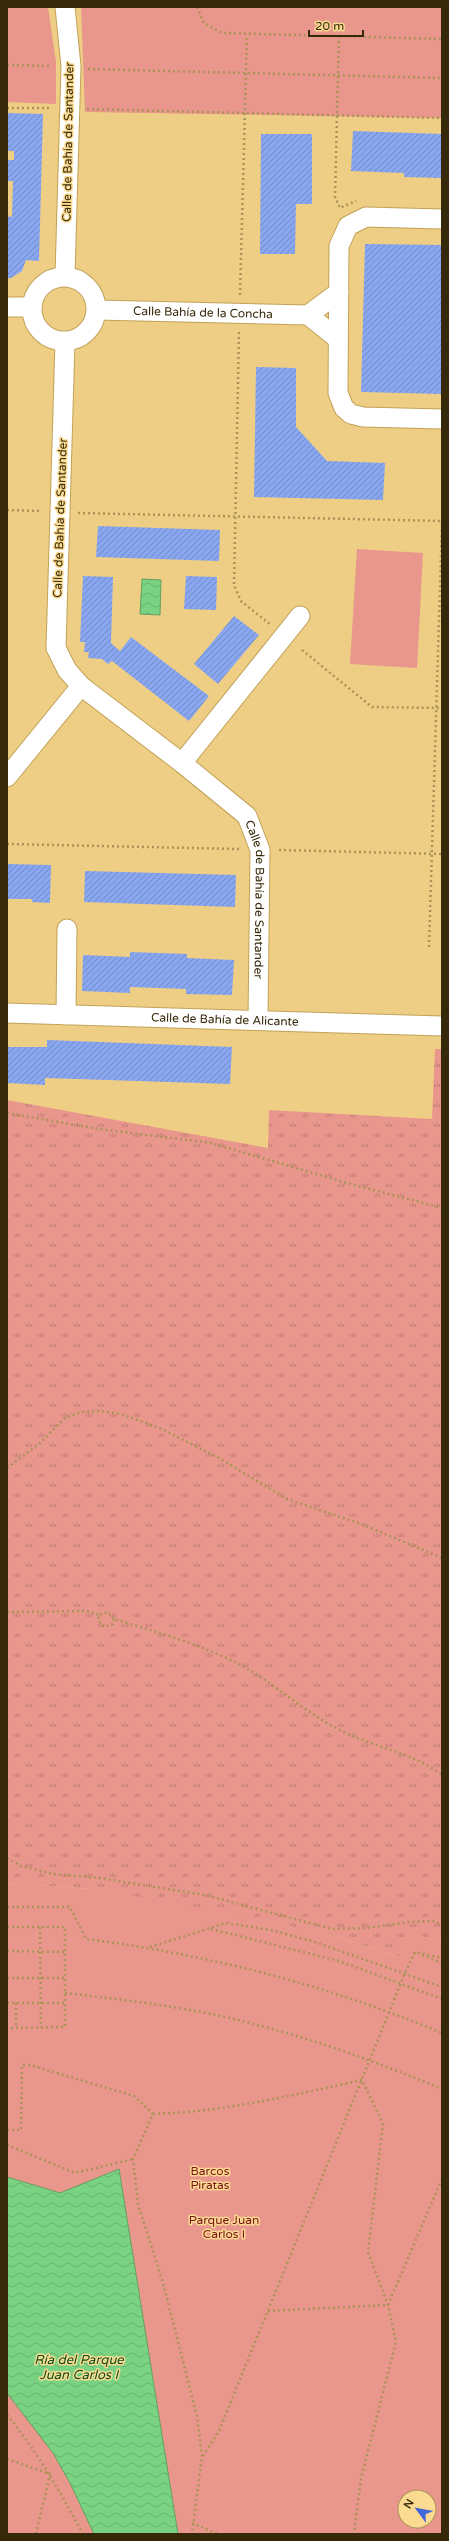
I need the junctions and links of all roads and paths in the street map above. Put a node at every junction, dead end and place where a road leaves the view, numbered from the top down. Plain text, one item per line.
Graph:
1 (65, 7) edge
2 (196, 7) edge
3 (247, 35) junction
4 (339, 36) junction
5 (442, 39) edge
6 (7, 65) edge
7 (58, 66) dead end
8 (82, 69) dead end
9 (246, 73) junction
10 (338, 76) junction
11 (442, 78) edge
12 (7, 108) edge
13 (55, 108) dead end
14 (87, 109) dead end
15 (245, 114) junction
16 (338, 116) junction
17 (442, 118) edge
18 (335, 197) dead end
19 (442, 219) edge
20 (66, 276) junction
21 (339, 292) junction
22 (240, 298) dead end
23 (7, 307) edge
24 (32, 307) junction
25 (97, 310) junction
26 (308, 316) junction
27 (239, 326) dead end
28 (338, 339) junction
29 (65, 342) junction
30 (442, 419) edge
31 (7, 510) edge
32 (42, 511) dead end
33 (73, 513) dead end
34 (236, 516) junction
35 (442, 521) edge
36 (300, 616) dead end
37 (274, 627) dead end
38 (302, 650) dead end
39 (81, 686) junction
40 (437, 708) junction
41 (442, 708) edge
42 (182, 763) junction
43 (7, 777) edge
44 (7, 844) edge
45 (242, 849) dead end
46 (271, 850) dead end
47 (432, 854) junction
48 (442, 854) edge
49 (67, 929) dead end
50 (429, 947) dead end
51 (7, 1013) edge
52 (66, 1015) junction
53 (258, 1020) junction
54 (442, 1026) edge
55 (7, 1113) edge
56 (442, 1208) edge
57 (7, 1468) edge
58 (442, 1558) edge
59 (7, 1612) edge
60 (99, 1615) junction
61 (114, 1619) junction
62 (442, 1775) edge
63 (7, 1858) edge
64 (7, 1907) edge
65 (442, 1925) edge
66 (7, 1927) edge
67 (40, 1927) junction
68 (211, 1929) junction
69 (150, 1947) junction
70 (7, 1951) edge
71 (40, 1952) junction
72 (65, 1952) junction
73 (415, 1952) junction
74 (442, 1958) edge
75 (442, 1963) edge
76 (405, 1972) junction
77 (7, 1978) edge
78 (40, 1978) junction
79 (65, 1978) junction
80 (401, 1982) junction
81 (442, 1987) edge
82 (65, 1993) junction
83 (442, 1999) edge
84 (7, 2003) edge
85 (16, 2003) junction
86 (41, 2003) junction
87 (65, 2003) junction
88 (391, 2012) junction
89 (41, 2027) junction
90 (7, 2028) edge
91 (16, 2028) junction
92 (442, 2033) edge
93 (372, 2059) junction
94 (362, 2080) junction
95 (442, 2089) edge
96 (153, 2114) junction
97 (7, 2130) edge
98 (7, 2145) edge
99 (133, 2159) junction
100 (442, 2179) edge
101 (388, 2305) junction
102 (268, 2311) junction
103 (7, 2415) edge
104 (202, 2456) junction
105 (7, 2459) edge
106 (50, 2474) junction
107 (192, 2523) junction
108 (36, 2534) edge
109 (83, 2534) edge
110 (192, 2534) edge
111 (218, 2534) edge
112 (354, 2534) edge

1 - 20 street, Calle de Bahía de Santander
2 - 3 path
3 - 4 path
3 - 9 path
4 - 5 path
4 - 10 path
6 - 7 path
8 - 9 path
9 - 10 path
9 - 15 path
10 - 11 path
10 - 16 path
12 - 13 path
14 - 15 path
15 - 16 path
15 - 22 path
16 - 17 path
16 - 18 path
19 - 21 street
20 - 24 street
20 - 25 street
21 - 26 street
21 - 28 street
23 - 24 street
24 - 29 street
25 - 26 street, Calle Bahía de la Concha
25 - 29 street
26 - 28 street
27 - 34 path
28 - 30 street
29 - 39 street, Calle de Bahía de Santander
31 - 32 path
33 - 34 path
34 - 35 path
34 - 37 path
35 - 40 path
36 - 42 street
38 - 40 path
39 - 42 street, Calle de Bahía de Santander
39 - 43 street
40 - 41 path
40 - 47 path
42 - 53 street, Calle de Bahía de Santander
44 - 45 path
46 - 47 path
47 - 48 path
47 - 50 path
49 - 52 street
51 - 52 street, Calle de Bahía de Alicante
52 - 53 street, Calle de Bahía de Alicante
53 - 54 street, Calle de Bahía de Alicante
55 - 56 path
57 - 58 path
59 - 60 path
60 - 61 path
60 - 61 path
61 - 62 path
63 - 65 path
64 - 69 path
66 - 67 path
67 - 71 path
67 - 72 path
68 - 69 path
68 - 76 path
68 - 80 path
69 - 88 path
70 - 71 path
71 - 72 path
71 - 78 path
72 - 79 path
73 - 74 path
73 - 75 path
73 - 76 path
76 - 80 path
76 - 81 path
77 - 78 path
78 - 79 path
78 - 86 path
79 - 82 path
80 - 83 path
80 - 88 path
82 - 87 path
82 - 93 path
84 - 85 path
85 - 86 path
85 - 91 path
86 - 87 path
86 - 89 path
87 - 89 path
88 - 92 path
88 - 93 path
89 - 91 path
90 - 91 path
93 - 94 path
93 - 95 path
94 - 96 path
94 - 101 path
94 - 102 path
96 - 97 path
96 - 99 path
98 - 99 path
99 - 104 path
100 - 101 path
101 - 102 path
101 - 112 path
102 - 104 path
103 - 106 path
104 - 107 path
105 - 106 path
106 - 108 path
106 - 109 path
107 - 110 path
107 - 111 path

